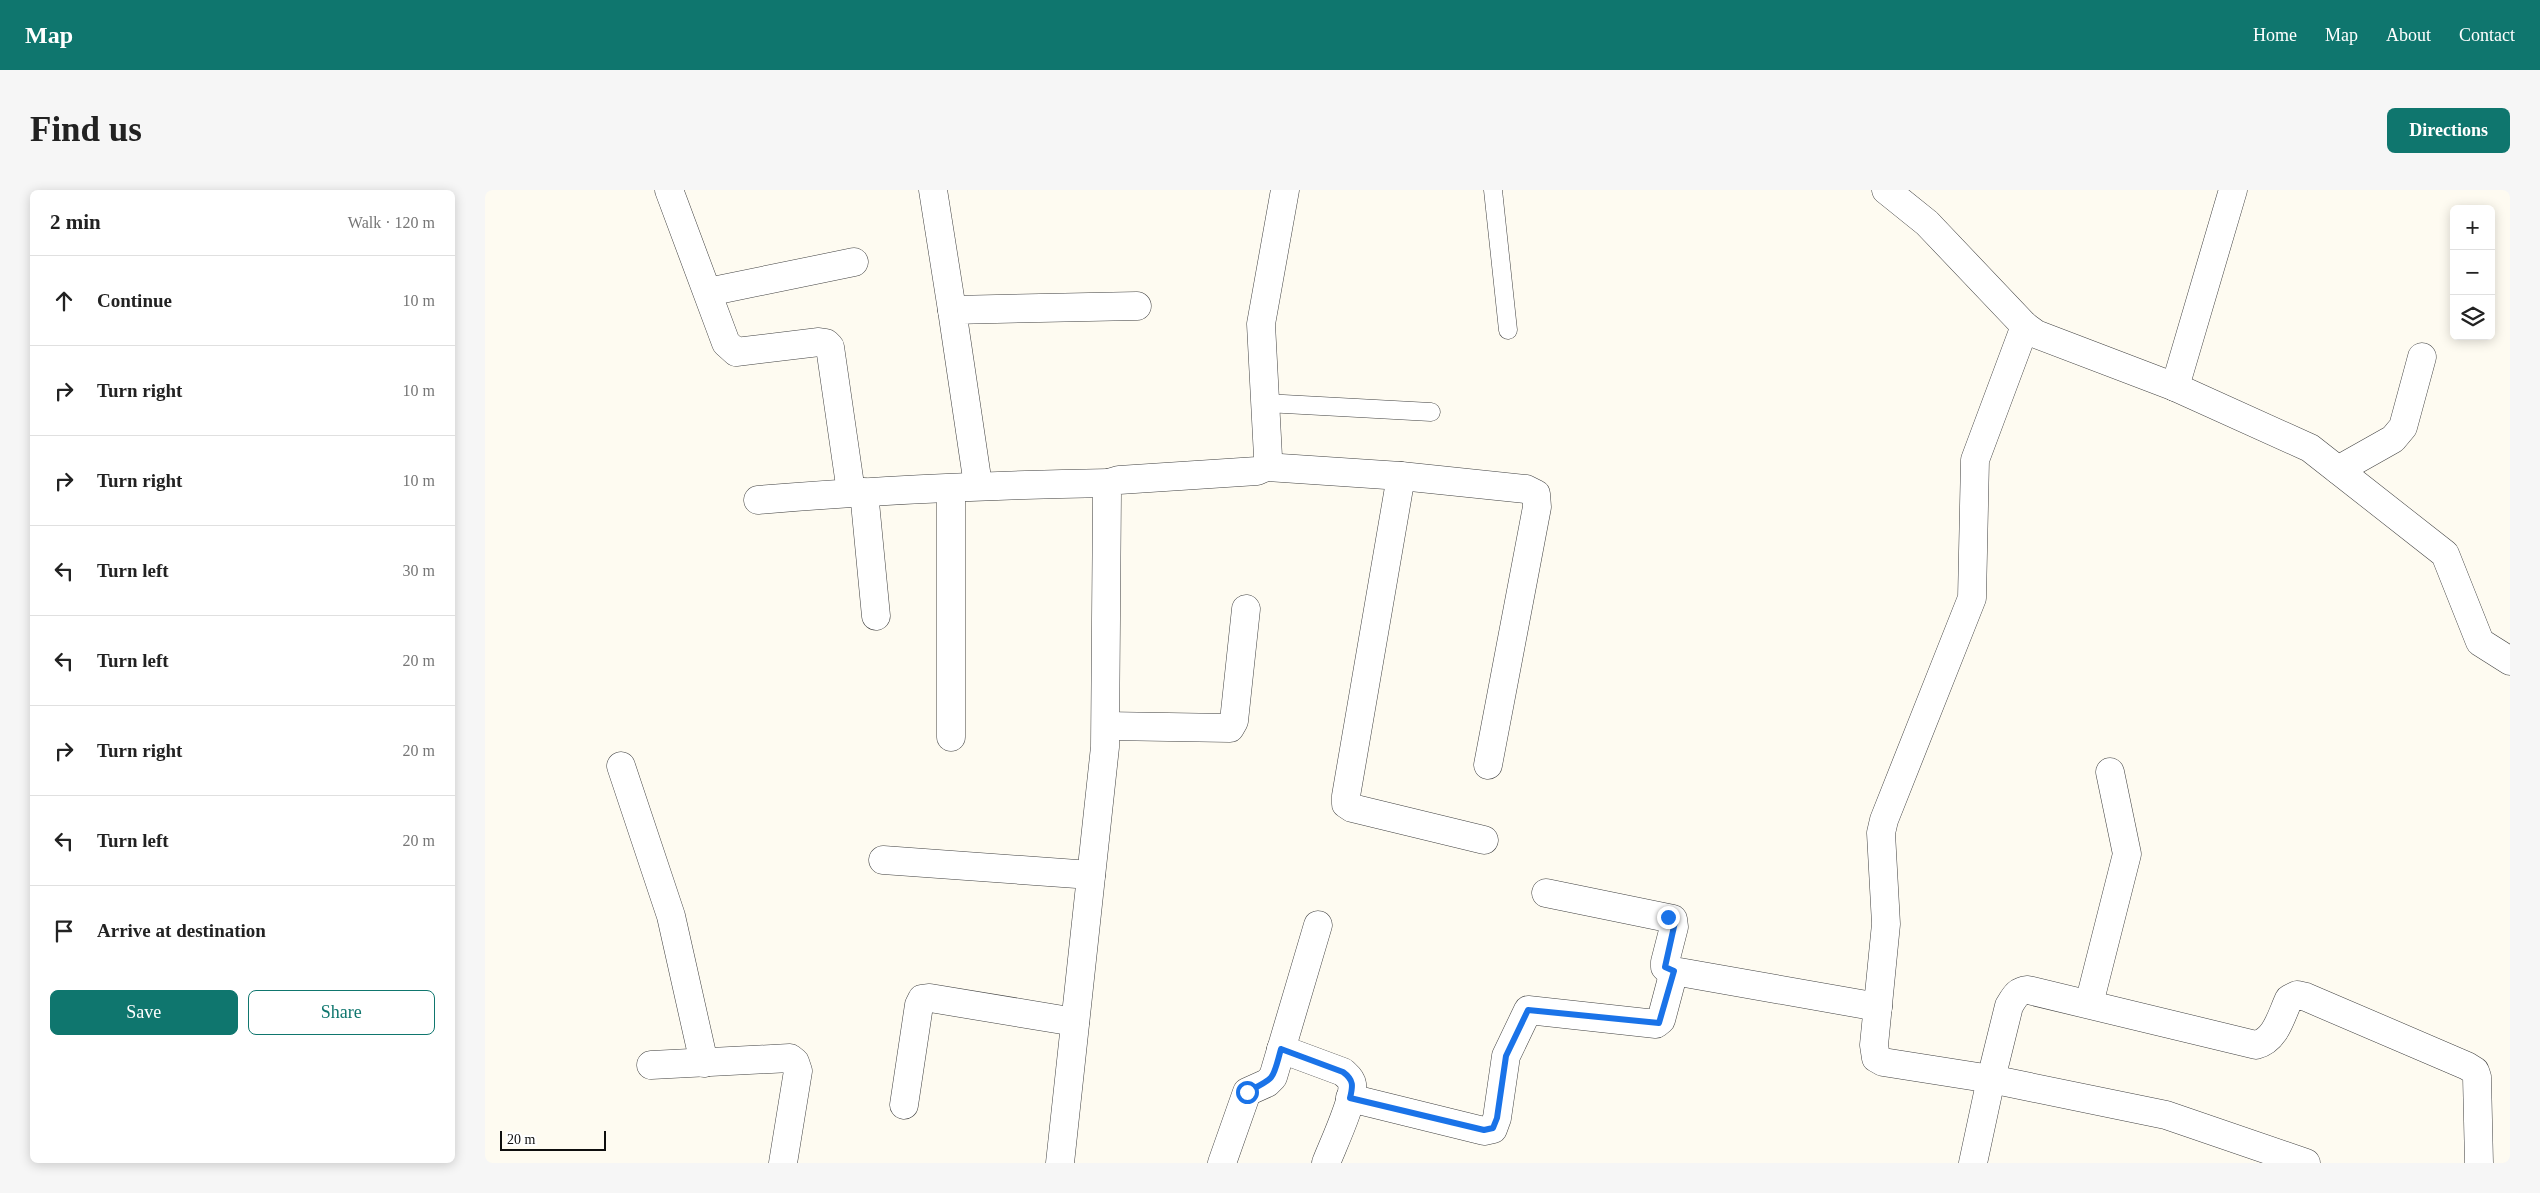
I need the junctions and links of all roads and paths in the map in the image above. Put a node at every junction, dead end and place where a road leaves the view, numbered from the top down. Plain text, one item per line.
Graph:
1 (669, 190) edge
2 (933, 190) edge
3 (1285, 190) edge
4 (1493, 190) edge
5 (2233, 190) edge
6 (1890, 191) edge
7 (854, 262) dead end
8 (708, 292) junction
9 (1137, 306) dead end
10 (953, 310) junction
11 (2025, 326) junction
12 (1508, 330) dead end
13 (2422, 357) dead end
14 (2175, 387) junction
15 (1265, 403) junction
16 (1431, 412) dead end
17 (1266, 467) junction
18 (2338, 470) junction
19 (1401, 476) junction
20 (1109, 483) junction
21 (979, 486) junction
22 (951, 489) junction
23 (858, 492) junction
24 (758, 500) dead end
25 (1246, 609) dead end
26 (876, 616) dead end
27 (2510, 661) edge
28 (1106, 726) junction
29 (951, 737) dead end
30 (1488, 765) dead end
31 (621, 766) dead end
32 (2110, 772) dead end
33 (1484, 840) dead end
34 (883, 860) dead end
35 (1091, 875) junction
36 (1546, 893) dead end
37 (1318, 925) dead end
38 (1674, 971) junction
39 (2089, 1004) junction
40 (1878, 1007) junction
41 (1075, 1022) junction
42 (1281, 1049) junction
43 (704, 1063) junction
44 (651, 1065) dead end
45 (1991, 1079) junction
46 (1350, 1098) junction
47 (904, 1105) dead end
48 (2296, 1161) edge
49 (783, 1163) edge
50 (1060, 1163) edge
51 (1221, 1163) edge
52 (1326, 1163) edge
53 (1973, 1163) edge
54 (2477, 1163) edge
55 (2484, 1163) edge

1 - 8 street
2 - 10 street
3 - 15 street
4 - 12 lane
5 - 14 street
6 - 11 street
7 - 8 street
8 - 23 street
9 - 10 street
10 - 21 street
11 - 14 street
11 - 40 street
13 - 18 street
14 - 18 street
15 - 16 lane
15 - 17 street
17 - 19 street
17 - 20 street
18 - 27 street
19 - 30 street
19 - 33 street
20 - 21 street
20 - 28 street
21 - 22 street
22 - 23 street
22 - 29 street
23 - 24 street
23 - 26 street
25 - 28 street
28 - 35 street
31 - 43 street
32 - 39 street
34 - 35 street
35 - 41 street
36 - 38 street
37 - 42 street
38 - 40 street
38 - 46 street
39 - 45 street
39 - 54 street
40 - 45 street
41 - 47 street
41 - 50 street
42 - 46 street
42 - 51 street
43 - 44 street
43 - 49 street
45 - 48 street
45 - 53 street
46 - 52 street
54 - 55 street

